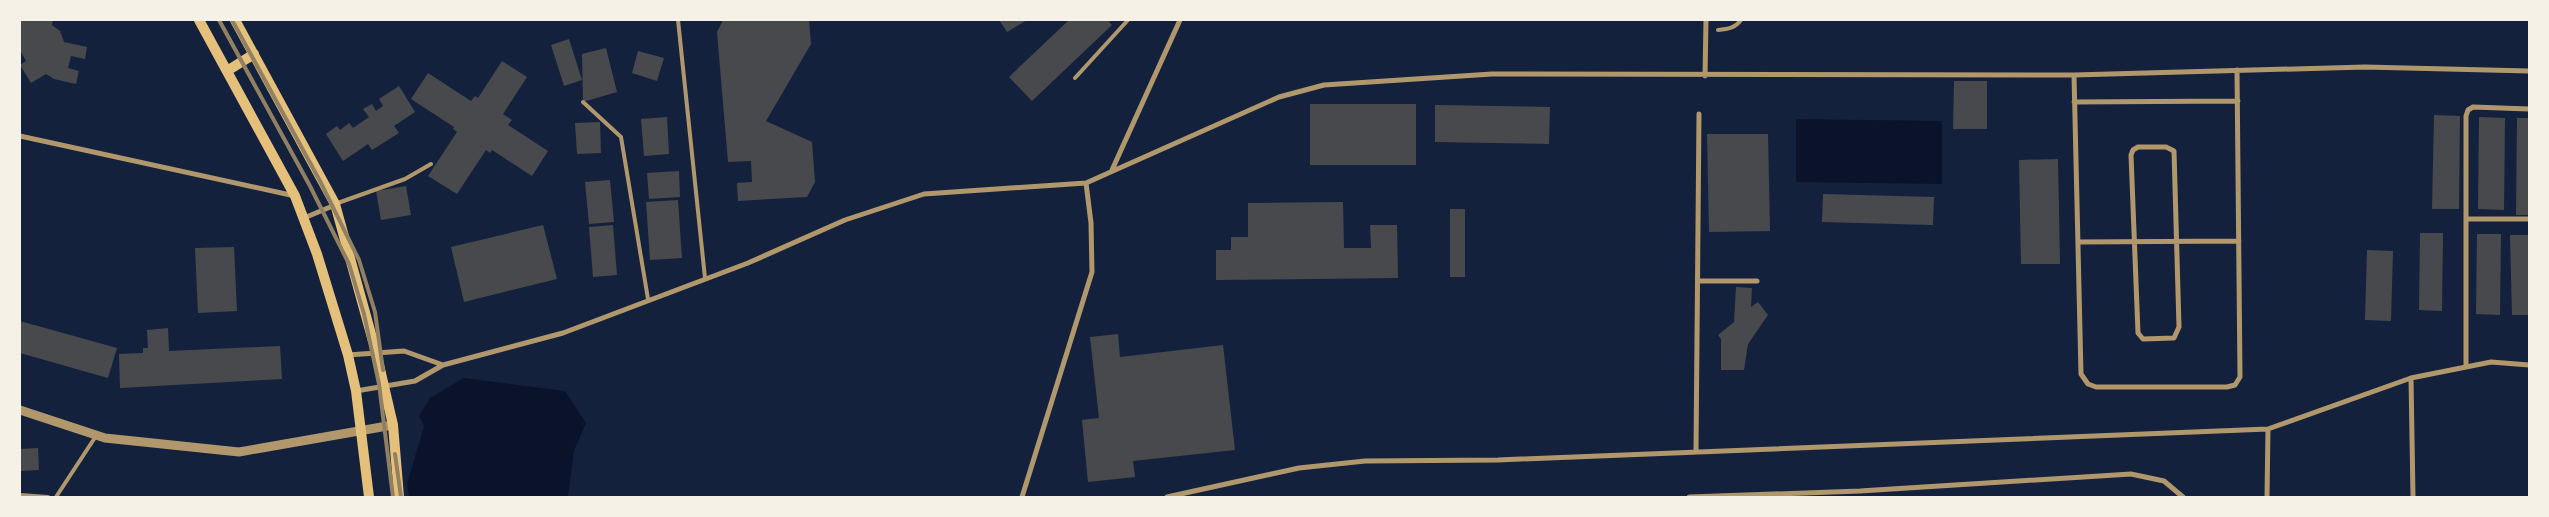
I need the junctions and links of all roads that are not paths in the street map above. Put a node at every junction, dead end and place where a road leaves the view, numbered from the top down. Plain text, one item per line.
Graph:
1 (199, 20) edge
2 (235, 20) edge
3 (678, 20) edge
4 (1128, 20) edge
5 (1180, 20) edge
6 (1706, 20) edge
7 (1741, 20) edge
8 (1718, 30) dead end
9 (254, 54) junction
10 (2237, 70) junction
11 (227, 71) junction
12 (2529, 71) edge
13 (2074, 75) junction
14 (1705, 76) junction
15 (1075, 78) dead end
16 (2238, 101) junction
17 (583, 102) dead end
18 (2074, 102) junction
19 (2529, 109) edge
20 (1700, 114) dead end
21 (20, 136) edge
22 (431, 164) dead end
23 (1112, 171) junction
24 (1086, 183) junction
25 (295, 196) junction
26 (335, 204) junction
27 (303, 219) junction
28 (2466, 219) junction
29 (2529, 219) edge
30 (2177, 241) junction
31 (2239, 241) junction
32 (2078, 242) junction
33 (2136, 242) junction
34 (705, 278) junction
35 (1698, 281) junction
36 (1756, 281) dead end
37 (648, 299) junction
38 (376, 352) junction
39 (348, 355) junction
40 (2529, 364) edge
41 (443, 365) junction
42 (2466, 367) junction
43 (2411, 378) junction
44 (384, 388) junction
45 (356, 391) junction
46 (20, 410) edge
47 (393, 425) junction
48 (2268, 429) junction
49 (360, 431) junction
50 (97, 435) junction
51 (1696, 452) junction
52 (20, 495) edge
53 (1782, 495) edge
54 (48, 497) edge
55 (56, 497) edge
56 (369, 497) edge
57 (399, 497) edge
58 (1022, 497) edge
59 (1167, 497) edge
60 (1689, 497) edge
61 (2183, 497) edge
62 (2267, 497) edge
63 (2413, 497) edge

1 - 11 main road
2 - 9 main road
3 - 34 lane
4 - 15 lane
5 - 23 street
6 - 14 street
7 - 8 lane
9 - 11 main road
9 - 26 main road
10 - 12 street
10 - 13 street
10 - 16 street
11 - 25 main road
13 - 14 street
13 - 18 street
14 - 23 street
16 - 18 street
16 - 31 street
17 - 37 lane
18 - 32 street
19 - 28 street
20 - 35 street
21 - 25 street
22 - 26 lane
23 - 24 street
24 - 34 street
24 - 58 street
25 - 27 main road
26 - 27 street
26 - 38 main road
27 - 39 main road
28 - 29 street
28 - 42 street
30 - 31 street
30 - 33 street
30 - 33 street
30 - 33 street
31 - 32 street
32 - 33 street
34 - 37 street
35 - 36 street
35 - 51 street
37 - 41 street
38 - 39 street
38 - 41 street
38 - 44 main road
39 - 45 main road
40 - 42 street
41 - 44 street
42 - 43 street
43 - 48 street
43 - 63 street
44 - 45 street
44 - 47 main road
45 - 49 main road
46 - 50 street
47 - 49 street
47 - 57 main road
48 - 51 street
48 - 62 street
49 - 50 street
49 - 56 main road
50 - 55 lane
51 - 59 street
52 - 54 lane
53 - 60 street
53 - 61 street

